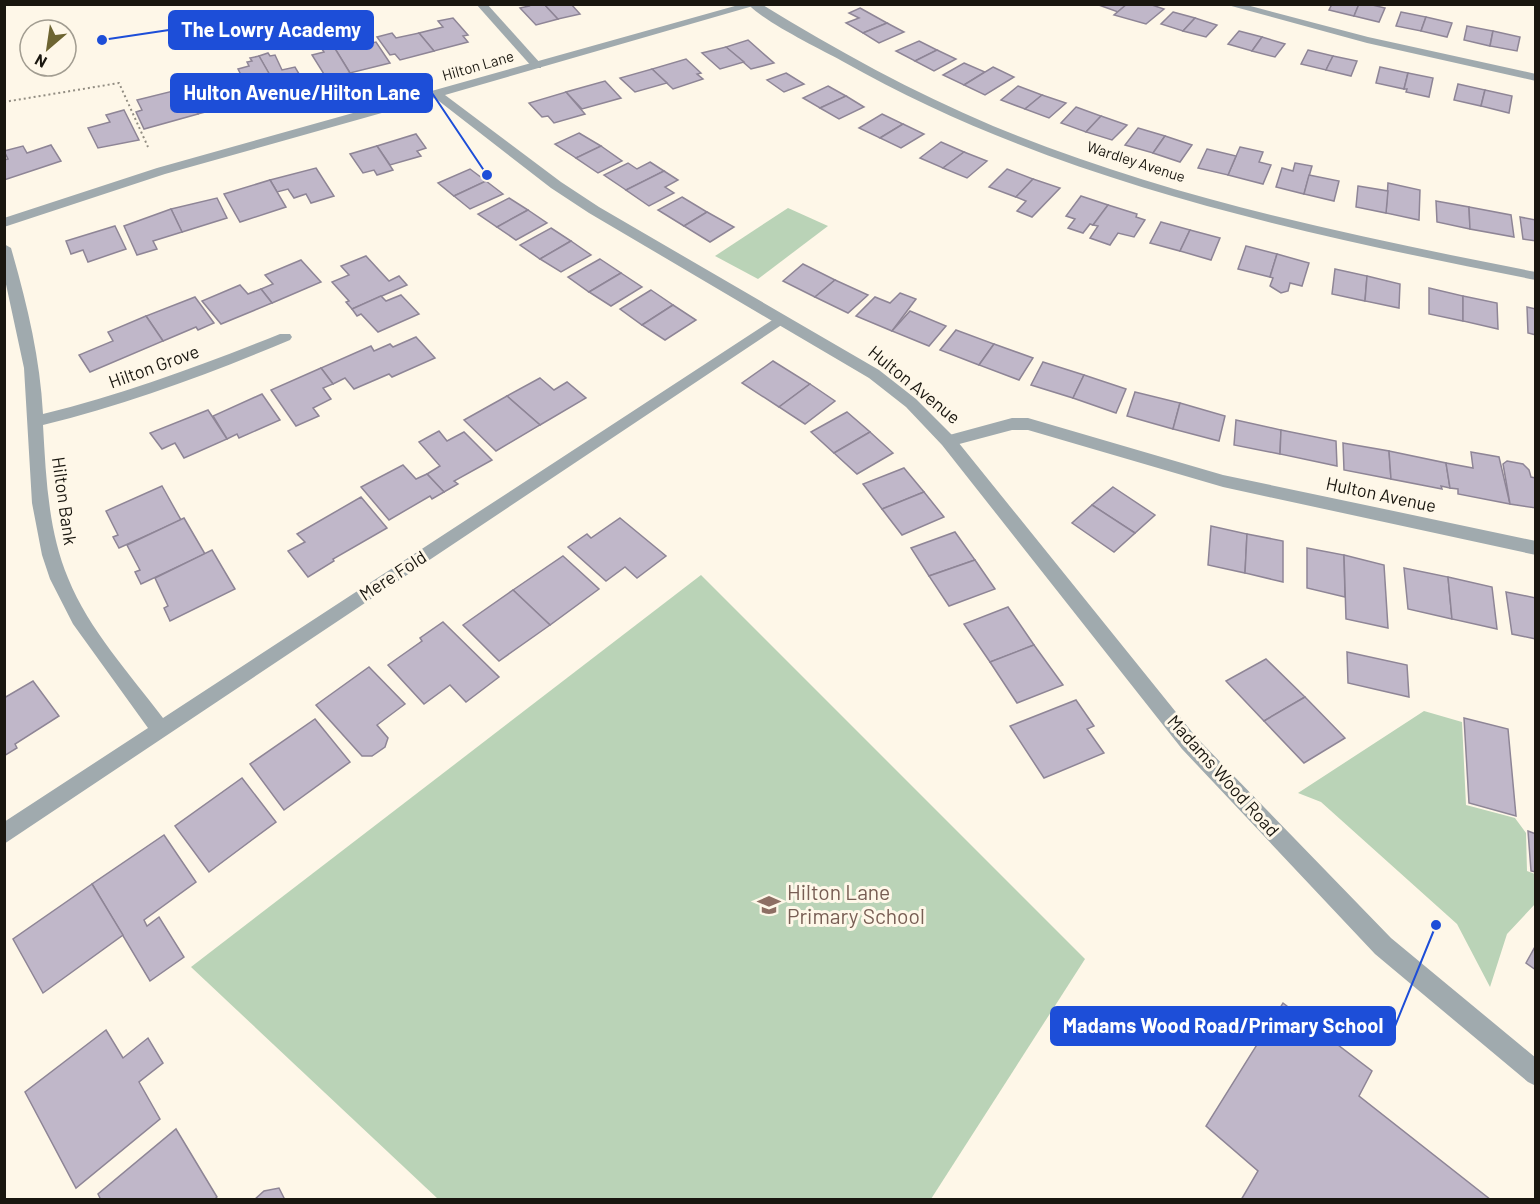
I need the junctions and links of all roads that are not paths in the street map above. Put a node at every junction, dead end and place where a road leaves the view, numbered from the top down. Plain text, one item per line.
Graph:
1 (481, 4) edge
2 (1229, 4) edge
3 (755, 5) edge
4 (537, 66) junction
5 (1536, 78) edge
6 (437, 94) junction
7 (4, 223) edge
8 (4, 248) edge
9 (1536, 276) edge
10 (782, 320) junction
11 (285, 337) dead end
12 (34, 422) junction
13 (948, 441) junction
14 (1536, 548) edge
15 (160, 730) junction
16 (4, 834) edge
17 (1536, 1074) edge

1 - 4 street
2 - 5 street
3 - 4 street, Hilton Lane
3 - 9 street, Wardley Avenue
4 - 6 street, Hilton Lane
6 - 7 street, Hilton Lane
6 - 10 street, Hulton Avenue
8 - 12 street, Hilton Bank
10 - 13 street, Hulton Avenue
10 - 15 street, Mere Fold
11 - 12 street, Hilton Grove
12 - 15 street, Hilton Bank
13 - 14 street, Hulton Avenue
13 - 17 street, Madams Wood Road
15 - 16 street, Mere Fold

